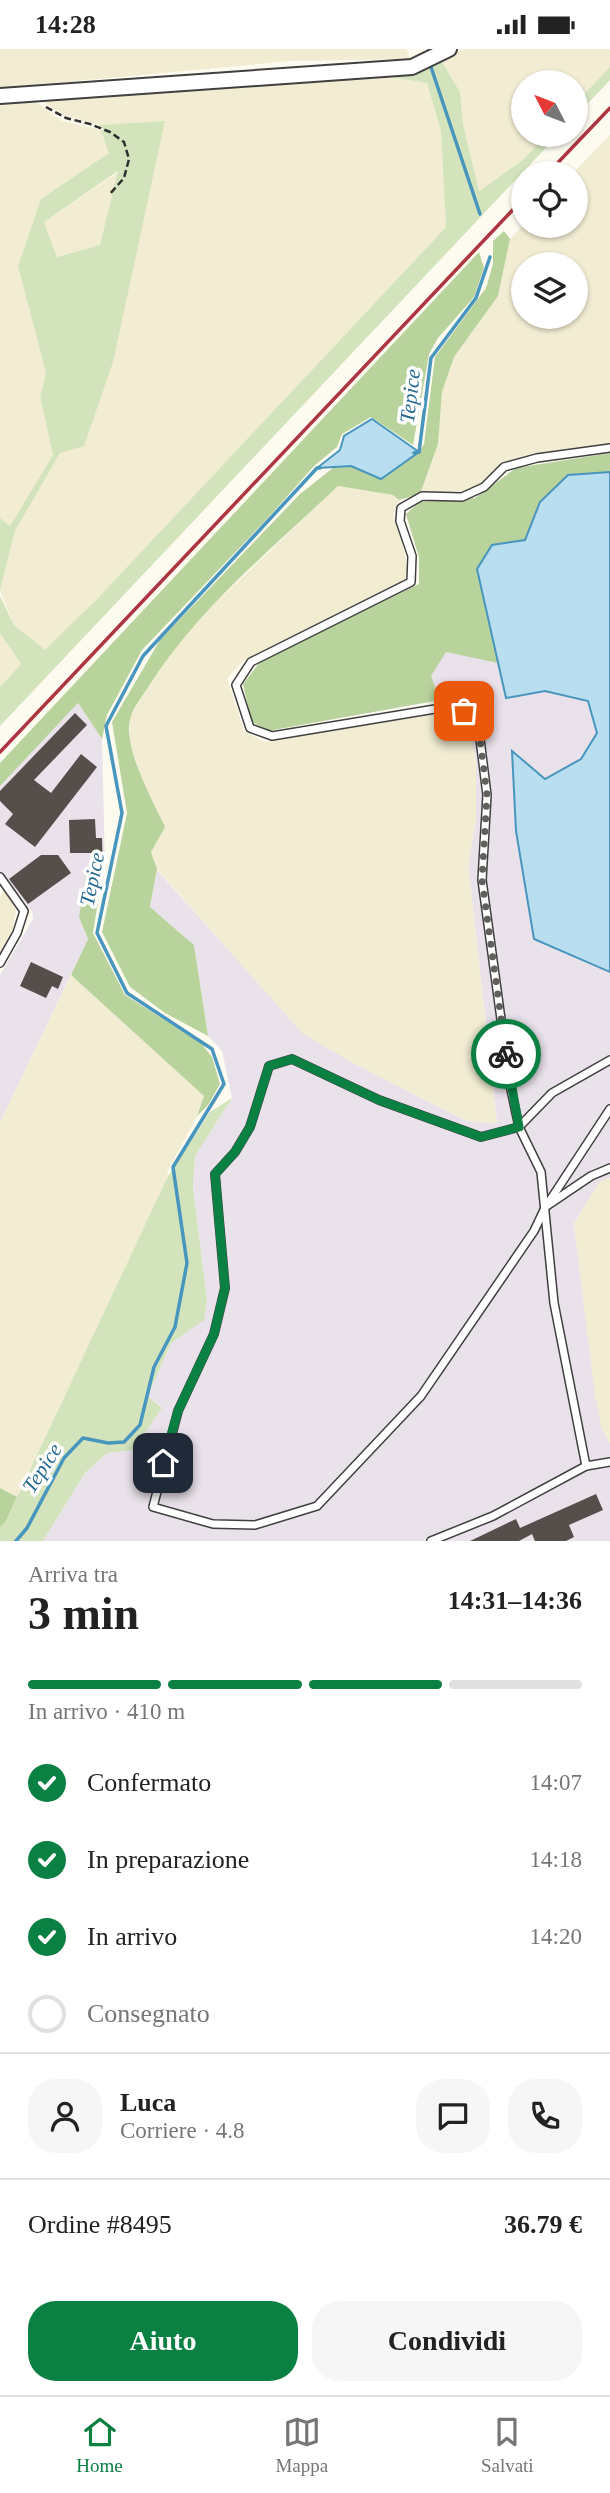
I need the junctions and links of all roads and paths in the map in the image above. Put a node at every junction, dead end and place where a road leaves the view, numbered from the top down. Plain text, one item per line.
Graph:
1 (443, 52) edge
2 (37, 93) junction
3 (0, 96) edge
4 (109, 195) dead end
5 (610, 447) edge
6 (0, 877) edge
7 (0, 963) edge
8 (610, 1059) edge
9 (610, 1109) edge
10 (519, 1127) junction
11 (610, 1168) edge
12 (545, 1207) junction
13 (610, 1462) edge
14 (586, 1466) junction
15 (431, 1541) edge

1 - 2 street
2 - 3 street
2 - 4 path
5 - 10 lane
6 - 7 lane
8 - 10 lane
9 - 12 lane
10 - 12 lane
10 - 12 lane
11 - 12 lane
12 - 14 lane
13 - 14 lane
14 - 15 lane

